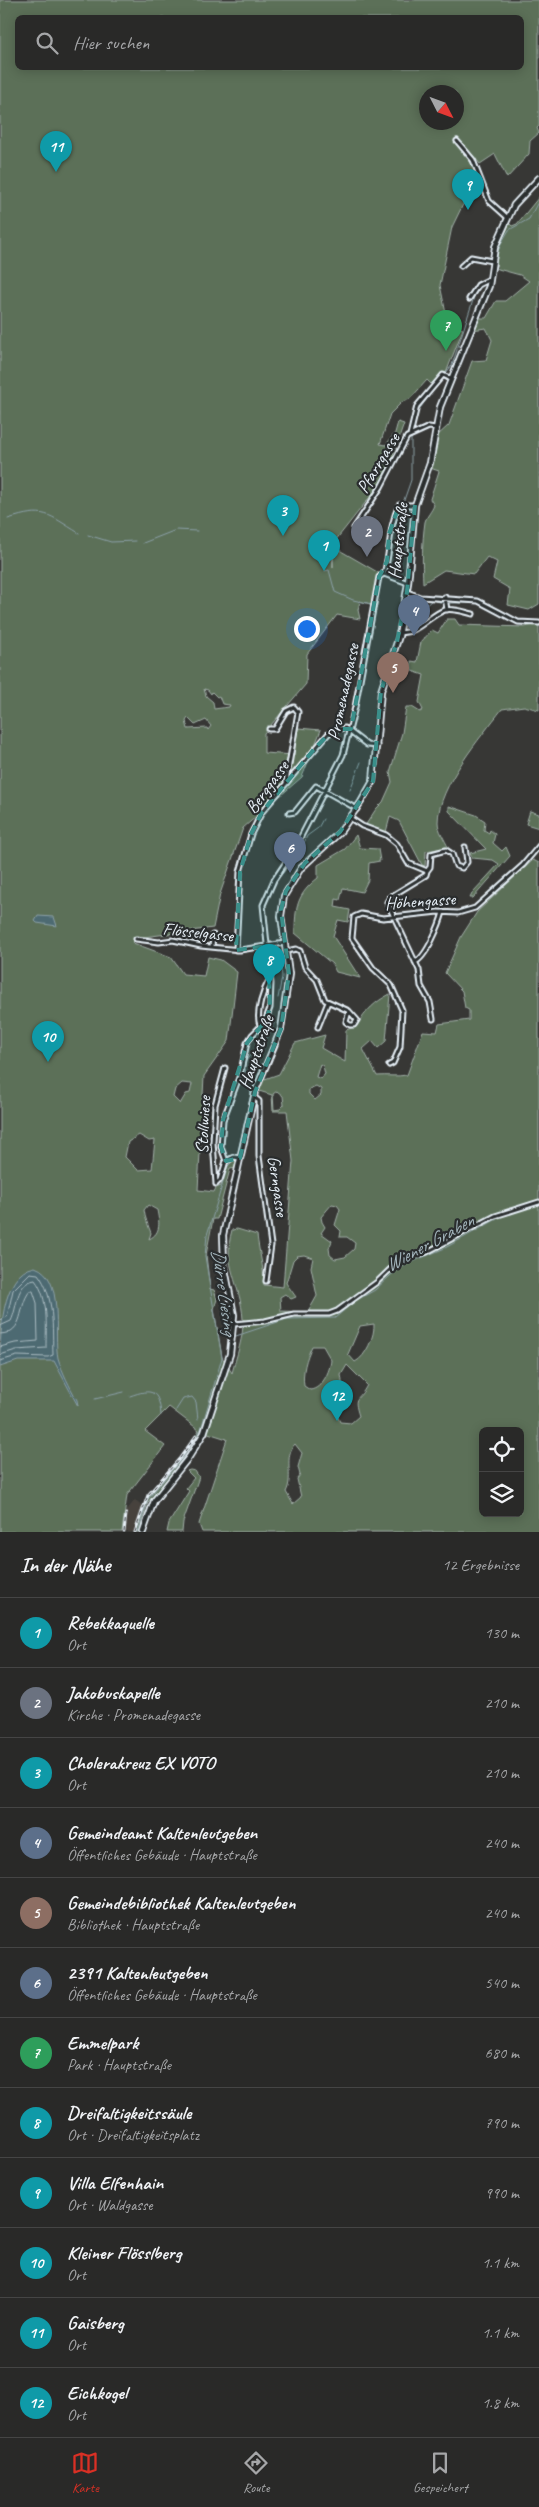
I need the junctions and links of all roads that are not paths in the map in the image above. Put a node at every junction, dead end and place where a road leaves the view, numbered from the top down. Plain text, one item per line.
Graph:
1 (457, 141) dead end
2 (539, 178) edge
3 (508, 218) junction
4 (492, 261) junction
5 (461, 266) dead end
6 (490, 279) junction
7 (470, 299) dead end
8 (447, 377) junction
9 (436, 428) junction
10 (412, 434) junction
11 (415, 505) junction
12 (354, 528) dead end
13 (384, 574) junction
14 (408, 583) junction
15 (407, 592) junction
16 (446, 601) junction
17 (447, 610) junction
18 (473, 614) dead end
19 (539, 623) edge
20 (399, 632) junction
21 (269, 729) dead end
22 (350, 732) junction
23 (377, 746) junction
24 (286, 782) junction
25 (324, 792) junction
26 (357, 809) junction
27 (289, 813) dead end
28 (350, 818) junction
29 (539, 846) edge
30 (465, 847) dead end
31 (427, 871) junction
32 (443, 912) junction
33 (393, 917) junction
34 (213, 935) dead end
35 (136, 940) dead end
36 (286, 943) junction
37 (268, 946) junction
38 (212, 947) junction
39 (236, 950) junction
40 (287, 951) junction
41 (415, 962) junction
42 (271, 978) junction
43 (328, 1002) junction
44 (348, 1011) junction
45 (433, 1019) dead end
46 (260, 1025) junction
47 (318, 1027) dead end
48 (389, 1065) dead end
49 (225, 1068) dead end
50 (254, 1097) junction
51 (237, 1158) junction
52 (226, 1161) junction
53 (539, 1202) edge
54 (266, 1281) dead end
55 (234, 1324) junction
56 (143, 1532) edge

1 - 3 street
2 - 3 main road, Hauptstraße
3 - 4 main road, Hauptstraße
4 - 5 street
4 - 6 main road, Hauptstraße
6 - 7 street
6 - 8 main road, Hauptstraße
8 - 9 main road, Hauptstraße
8 - 10 street
9 - 10 street, Pfarrgasse
9 - 11 main road, Hauptstraße
10 - 12 street, Pfarrgasse
11 - 13 street, Promenadegasse
11 - 14 main road, Hauptstraße
13 - 14 street
13 - 22 street, Promenadegasse
14 - 15 main road, Hauptstraße
15 - 16 street
15 - 20 main road, Hauptstraße
16 - 17 street
16 - 19 street
17 - 18 street
17 - 20 street
20 - 23 main road, Hauptstraße
21 - 24 street
22 - 23 street
22 - 24 street, Berggasse
22 - 25 street, Promenadegasse
23 - 26 main road, Hauptstraße
24 - 39 street, Berggasse
25 - 26 street
25 - 27 street
25 - 37 street, Promenadegasse
26 - 28 main road, Hauptstraße
28 - 31 street
28 - 36 main road, Hauptstraße
29 - 32 street, Höhengasse
30 - 31 street
31 - 33 street
32 - 33 street, Höhengasse
32 - 41 street
33 - 41 street
33 - 48 street, Höhengasse
34 - 38 street
35 - 38 street, Flösselgasse
36 - 37 street, Flösselgasse
36 - 40 main road, Hauptstraße
37 - 39 street, Flösselgasse
37 - 42 street, Promenadegasse
38 - 39 street, Flösselgasse
40 - 43 street
40 - 50 main road, Hauptstraße
41 - 45 street
42 - 46 street
42 - 46 street, Promenadegasse
43 - 44 street
43 - 47 street
44 - 44 street
46 - 52 street, Promenadegasse
49 - 52 street, Stollwiese
50 - 51 main road, Hauptstraße
50 - 54 street, Gerngasse
51 - 52 street
51 - 55 main road, Hauptstraße
53 - 55 street
55 - 56 main road, Hauptstraße

